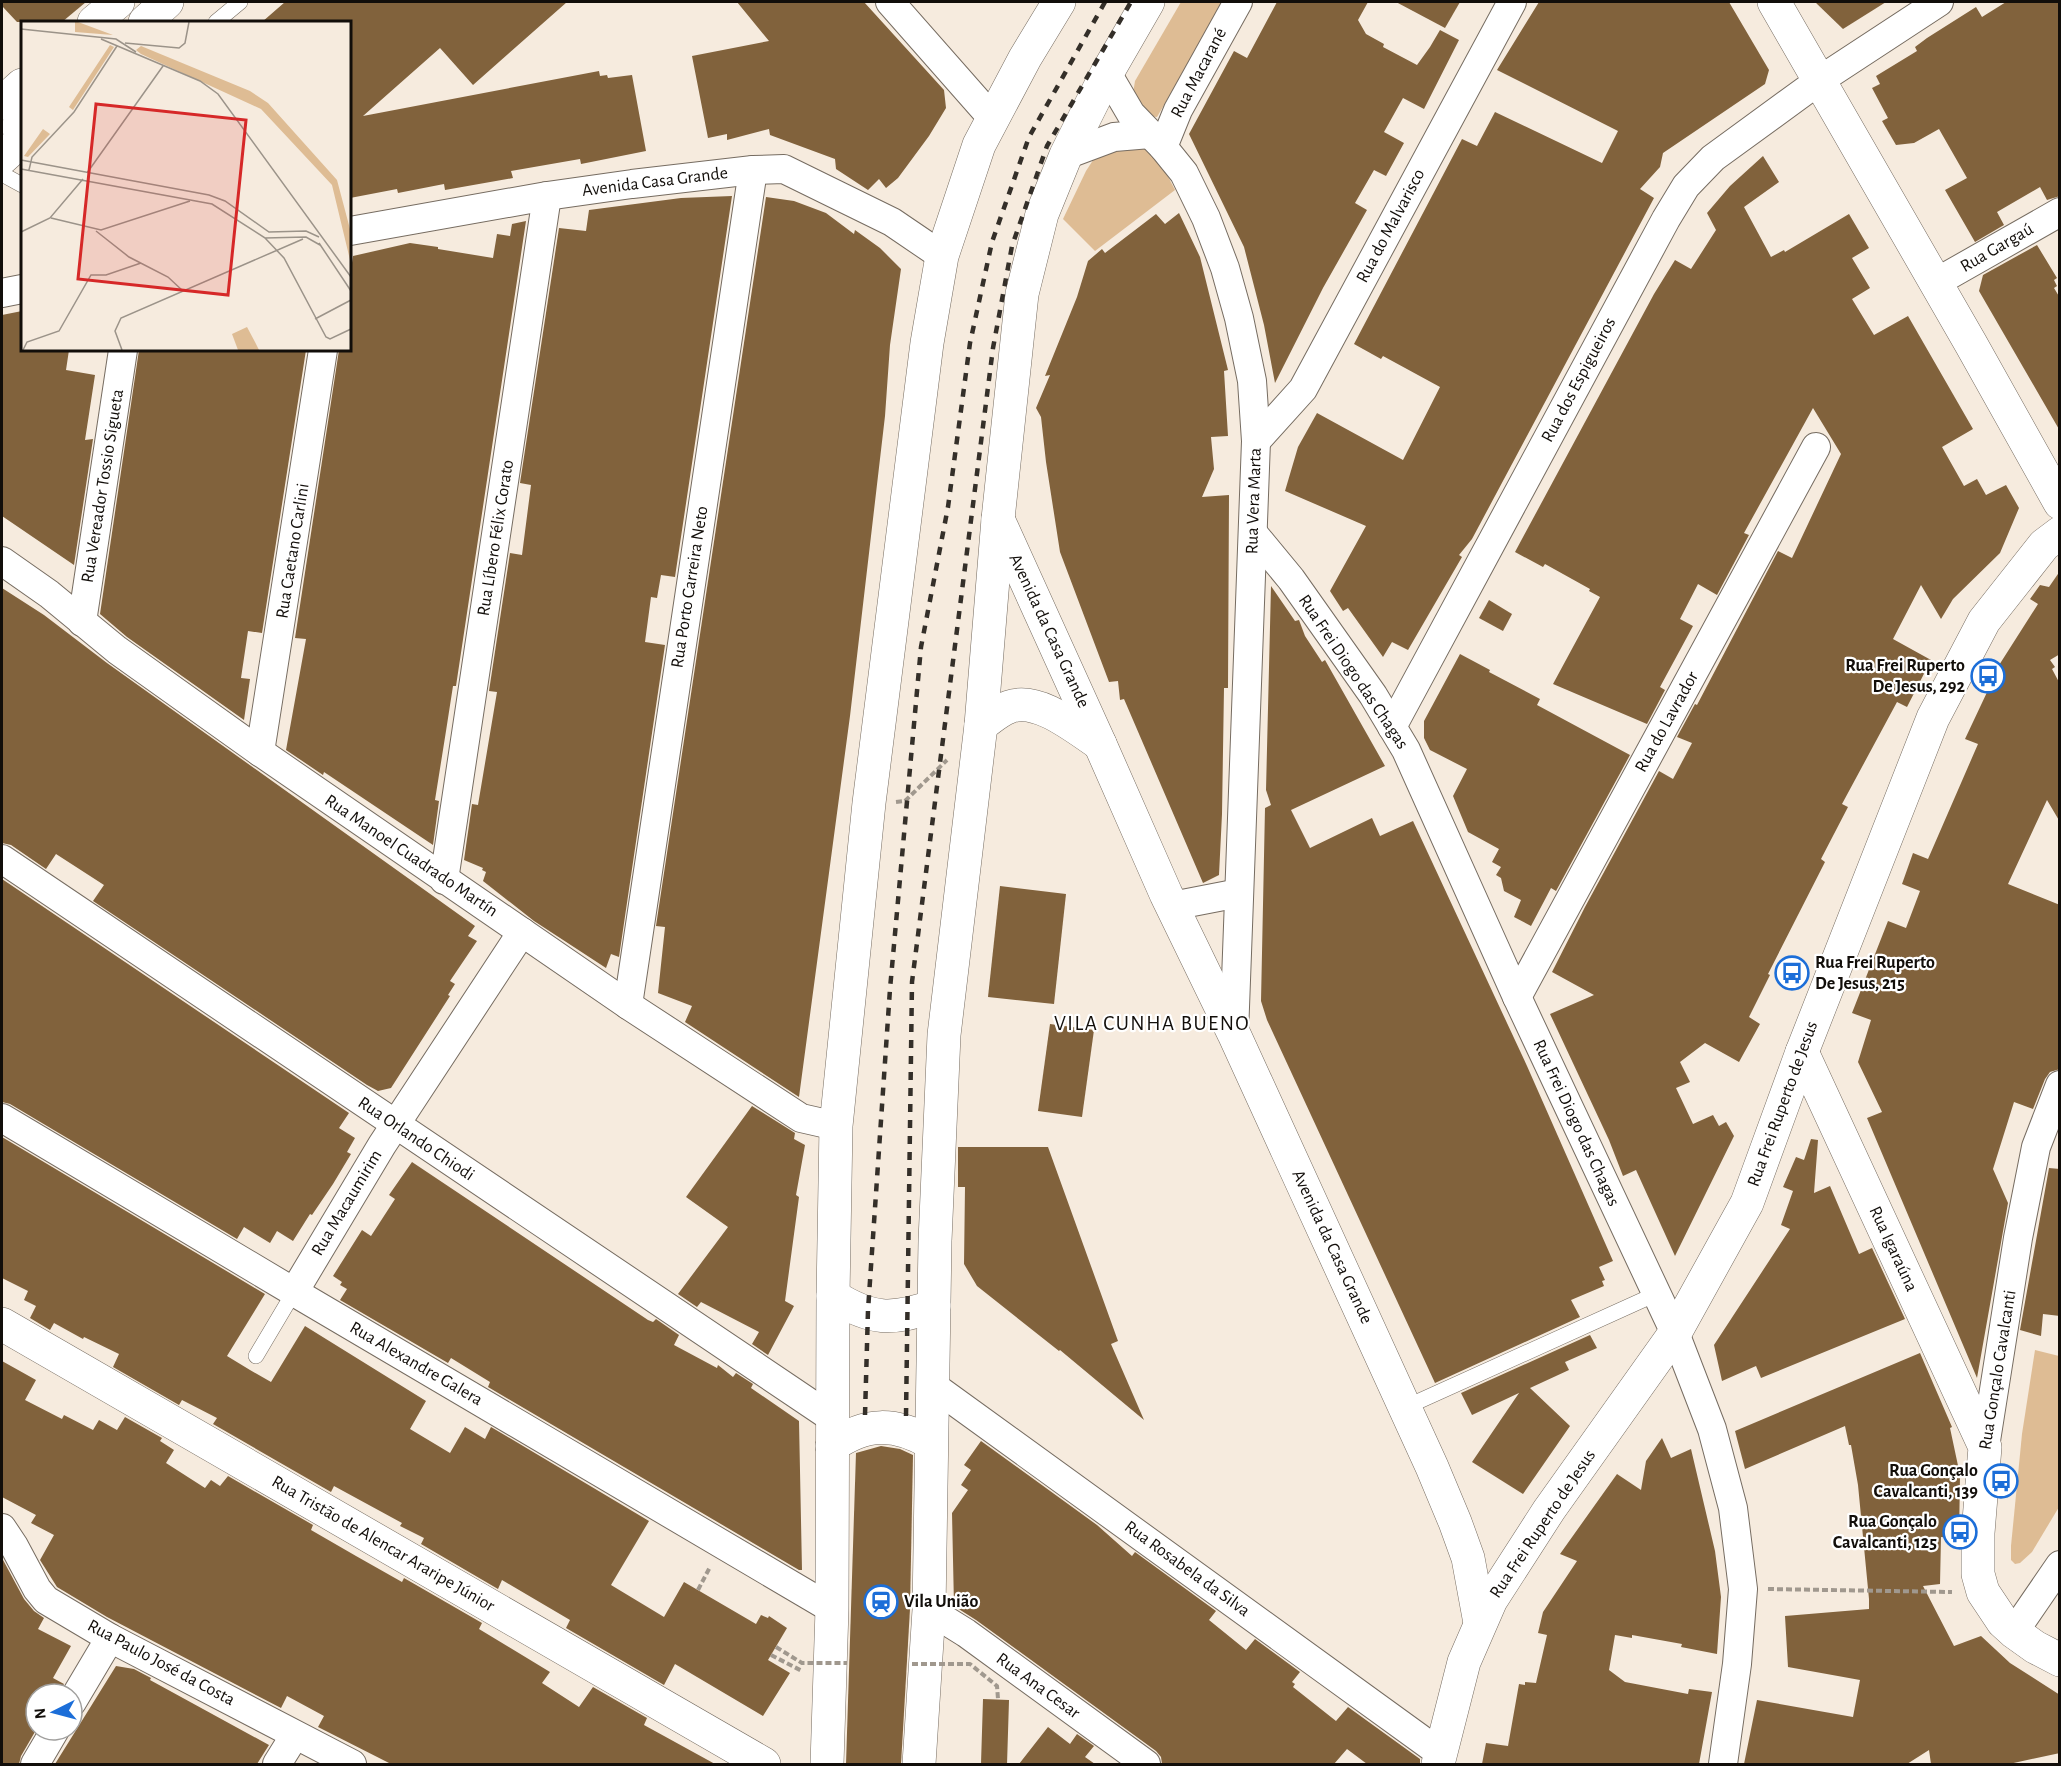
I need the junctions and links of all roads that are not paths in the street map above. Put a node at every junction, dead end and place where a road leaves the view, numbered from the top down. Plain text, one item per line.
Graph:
1 (118, 2) edge
2 (167, 2) edge
3 (240, 2) edge
4 (890, 2) edge
5 (1059, 2) edge
6 (1148, 2) edge
7 (1238, 2) edge
8 (1512, 2) edge
9 (1774, 2) edge
10 (1939, 2) edge
11 (94, 21) edge
12 (103, 21) edge
13 (146, 21) edge
14 (217, 21) edge
15 (1107, 73) junction
16 (1820, 80) junction
17 (21, 86) edge
18 (2, 103) edge
19 (21, 117) edge
20 (993, 119) junction
21 (21, 137) edge
22 (1157, 140) junction
23 (21, 141) edge
24 (1066, 155) junction
25 (2, 158) edge
26 (753, 170) junction
27 (2, 174) edge
28 (21, 184) edge
29 (547, 196) junction
30 (2060, 212) edge
31 (351, 231) edge
32 (942, 256) junction
33 (1935, 283) junction
34 (21, 289) edge
35 (2, 293) edge
36 (123, 351) edge
37 (323, 351) edge
38 (1257, 441) junction
39 (1816, 447) dead end
40 (2060, 503) edge
41 (998, 519) junction
42 (1253, 533) junction
43 (2060, 533) edge
44 (2, 561) edge
45 (82, 622) junction
46 (981, 725) junction
47 (1392, 727) junction
48 (1100, 744) junction
49 (260, 753) junction
50 (2, 859) edge
51 (444, 880) junction
52 (1239, 893) junction
53 (1172, 906) junction
54 (522, 932) junction
55 (1517, 997) junction
56 (627, 1005) junction
57 (1234, 1034) junction
58 (1802, 1052) junction
59 (2060, 1085) edge
60 (2, 1118) edge
61 (395, 1125) junction
62 (836, 1126) junction
63 (294, 1292) junction
64 (1656, 1294) junction
65 (833, 1296) junction
66 (934, 1306) junction
67 (2, 1324) edge
68 (1675, 1333) junction
69 (256, 1356) dead end
70 (932, 1385) junction
71 (1406, 1407) junction
72 (832, 1432) junction
73 (931, 1443) junction
74 (1985, 1447) junction
75 (2, 1528) edge
76 (2060, 1565) edge
77 (832, 1608) junction
78 (929, 1610) junction
79 (1480, 1623) junction
80 (110, 1638) junction
81 (2042, 1645) edge
82 (84, 1682) edge
83 (295, 1735) junction
84 (48, 1742) edge
85 (1439, 1759) edge
86 (35, 1764) edge
87 (277, 1764) edge
88 (352, 1764) edge
89 (764, 1764) edge
90 (826, 1764) edge
91 (920, 1764) edge
92 (1146, 1764) edge
93 (1723, 1764) edge

1 - 11 street
1 - 12 street
2 - 13 street
3 - 14 lane
4 - 20 street
5 - 20 street
6 - 15 street
7 - 22 street, Rua Macarané
8 - 38 street, Rua do Malvarisco
9 - 16 street
10 - 16 street, Rua dos Espigueiros
15 - 22 street, Rua Vera Marta
15 - 24 street
16 - 33 street
16 - 47 street, Rua dos Espigueiros
17 - 18 street
19 - 21 street
20 - 32 street
22 - 24 street
22 - 38 street, Rua Vera Marta
23 - 25 street
24 - 41 street
26 - 29 street, Avenida Casa Grande
26 - 32 street, Avenida Casa Grande
26 - 56 street, Rua Porto Carreira Neto
27 - 28 lane
29 - 31 street, Avenida Casa Grande
29 - 51 street, Rua Líbero Félix Corato
30 - 33 street, Rua Gargaú
32 - 62 street
33 - 40 street
34 - 35 street
36 - 45 street, Rua Vereador Tossio Sigueta
37 - 49 street, Rua Caetano Carlini
38 - 42 street, Rua Vera Marta
39 - 55 street, Rua do Lavrador
41 - 46 street
41 - 48 street, Avenida da Casa Grande
42 - 47 street, Rua Frei Diogo das Chagas
42 - 52 street, Rua Vera Marta
43 - 58 street, Rua Frei Ruperto de Jesus
44 - 45 street, Rua Manoel Cuadrado Martín
45 - 49 street, Rua Manoel Cuadrado Martín
46 - 48 street, Avenida da Casa Grande
46 - 66 street
47 - 55 street, Rua Frei Diogo das Chagas
48 - 53 street, Avenida da Casa Grande
49 - 51 street, Rua Manoel Cuadrado Martín
50 - 61 street, Rua Orlando Chiodi
51 - 54 street, Rua Manoel Cuadrado Martín
52 - 53 street
52 - 57 street, Rua Vera Marta
53 - 57 street, Avenida da Casa Grande
54 - 56 street, Rua Manoel Cuadrado Martín
54 - 61 street, Rua Macaumirim
55 - 64 street, Rua Frei Diogo das Chagas
56 - 62 street, Rua Manoel Cuadrado Martín
57 - 71 street, Avenida da Casa Grande
58 - 68 street, Rua Frei Ruperto de Jesus
58 - 74 street, Rua Igaraúna
59 - 74 street, Rua Gonçalo Cavalcanti
60 - 63 street, Rua Alexandre Galera
61 - 63 street, Rua Macaumirim
61 - 72 street, Rua Orlando Chiodi
62 - 65 street
63 - 69 lane, Rua Macaumirim
63 - 77 street, Rua Alexandre Galera
64 - 68 street, Rua Frei Diogo das Chagas
64 - 71 lane
65 - 66 street
65 - 72 street
66 - 70 street
67 - 89 street, Rua Tristão de Alencar Araripe Júnior
68 - 79 street, Rua Frei Ruperto de Jesus
68 - 93 street, Rua Frei Diogo das Chagas
70 - 73 street
70 - 85 street, Rua Rosabela da Silva
71 - 79 street, Avenida da Casa Grande
72 - 73 street
72 - 77 street
73 - 78 street
74 - 81 street, Rua Gonçalo Cavalcanti
75 - 80 street, Rua Paulo José da Costa
76 - 81 street
77 - 90 street
78 - 91 street
78 - 92 street, Rua Ana Cesar
79 - 85 street
80 - 82 street
80 - 83 street, Rua Paulo José da Costa
83 - 87 street
83 - 88 street, Rua Paulo José da Costa
84 - 86 street

